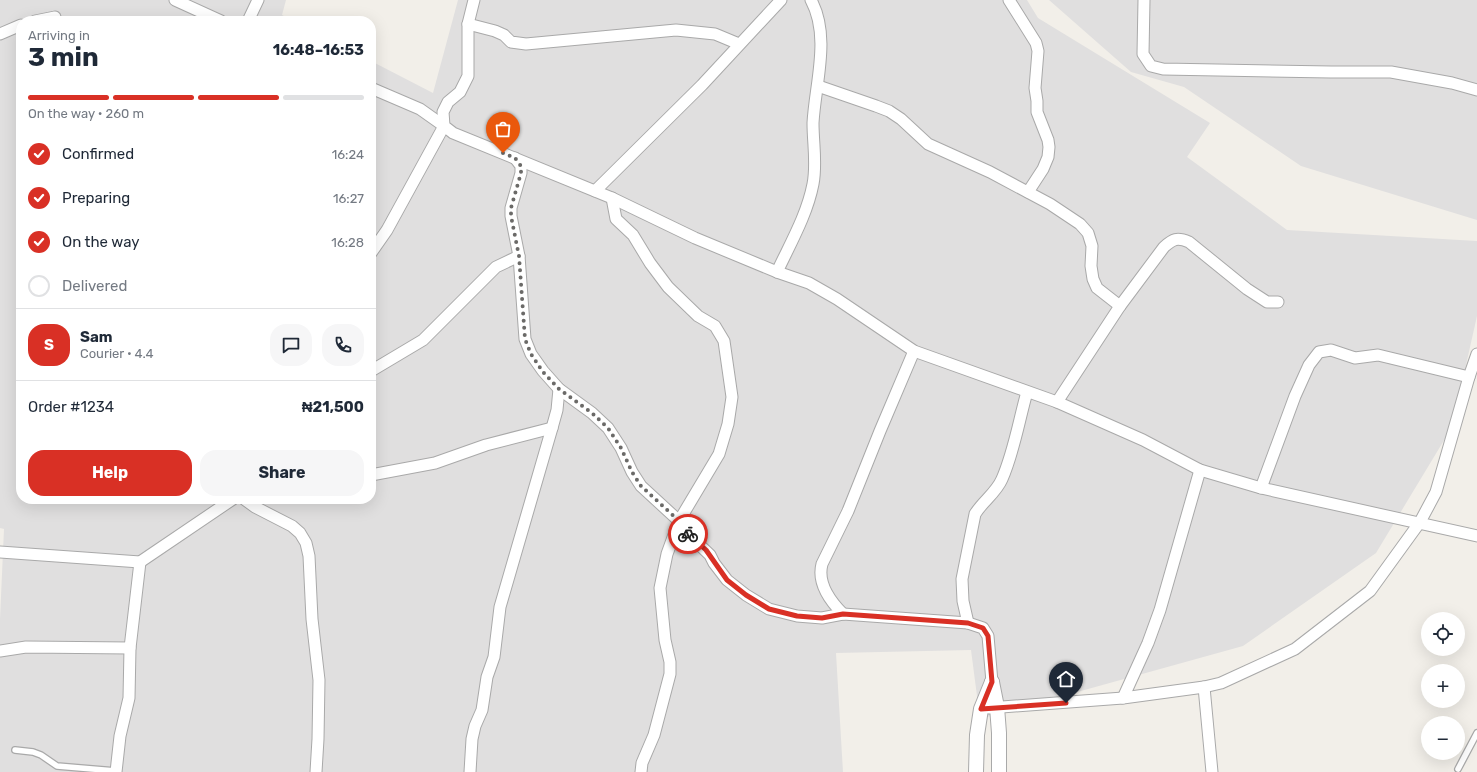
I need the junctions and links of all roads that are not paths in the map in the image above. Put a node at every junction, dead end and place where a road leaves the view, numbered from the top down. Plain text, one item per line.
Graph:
1 (175, 0) edge
2 (258, 0) edge
3 (474, 0) edge
4 (781, 0) edge
5 (811, 0) edge
6 (1009, 0) edge
7 (1144, 0) edge
8 (210, 16) edge
9 (250, 16) edge
10 (468, 24) junction
11 (16, 27) edge
12 (0, 34) edge
13 (739, 44) junction
14 (818, 86) junction
15 (376, 90) edge
16 (1477, 90) edge
17 (444, 126) junction
18 (515, 158) junction
19 (595, 192) junction
20 (1028, 192) junction
21 (612, 198) junction
22 (376, 246) edge
23 (519, 256) junction
24 (777, 272) junction
25 (1278, 302) dead end
26 (1120, 306) junction
27 (914, 350) junction
28 (1477, 354) edge
29 (376, 368) edge
30 (1469, 377) junction
31 (559, 389) junction
32 (1027, 392) junction
33 (1057, 402) junction
34 (552, 428) junction
35 (1200, 470) junction
36 (376, 474) edge
37 (1261, 488) junction
38 (226, 504) edge
39 (251, 504) edge
40 (678, 520) junction
41 (1420, 522) junction
42 (1477, 536) edge
43 (0, 552) edge
44 (140, 562) junction
45 (843, 614) junction
46 (968, 623) junction
47 (130, 648) junction
48 (0, 651) edge
49 (992, 682) junction
50 (1204, 687) junction
51 (1123, 698) junction
52 (997, 707) junction
53 (981, 709) junction
54 (1477, 733) edge
55 (15, 750) dead end
56 (62, 769) edge
57 (1458, 769) dead end
58 (116, 772) edge
59 (316, 772) edge
60 (470, 772) edge
61 (641, 772) edge
62 (976, 772) edge
63 (999, 772) edge
64 (1212, 772) edge

1 - 8 street
2 - 9 street
3 - 10 street
4 - 13 street
5 - 14 street
6 - 20 street
7 - 16 street
10 - 13 street
10 - 17 street
11 - 12 street
13 - 19 street
14 - 20 street
14 - 24 street
15 - 17 street
17 - 18 street
17 - 22 street
18 - 19 street
18 - 23 street
19 - 21 street
20 - 26 street
21 - 24 street
21 - 40 street
23 - 29 street
23 - 31 street
24 - 27 street
25 - 26 street
26 - 33 street
27 - 32 street
27 - 45 street
28 - 30 street
30 - 37 street
30 - 41 street
31 - 34 street
31 - 40 street
32 - 33 street
32 - 46 street
33 - 35 street
34 - 36 street
34 - 60 street
35 - 37 street
35 - 51 street
37 - 41 street
38 - 44 street
39 - 59 street
40 - 45 street
40 - 61 street
41 - 42 street
41 - 50 street
43 - 44 street
44 - 47 street
45 - 46 street
46 - 49 street
47 - 48 street
47 - 58 street
49 - 52 street
49 - 53 street
50 - 51 street
50 - 64 street
51 - 52 street
52 - 53 street
52 - 63 street
53 - 62 street
54 - 57 lane
55 - 56 lane
56 - 58 lane

